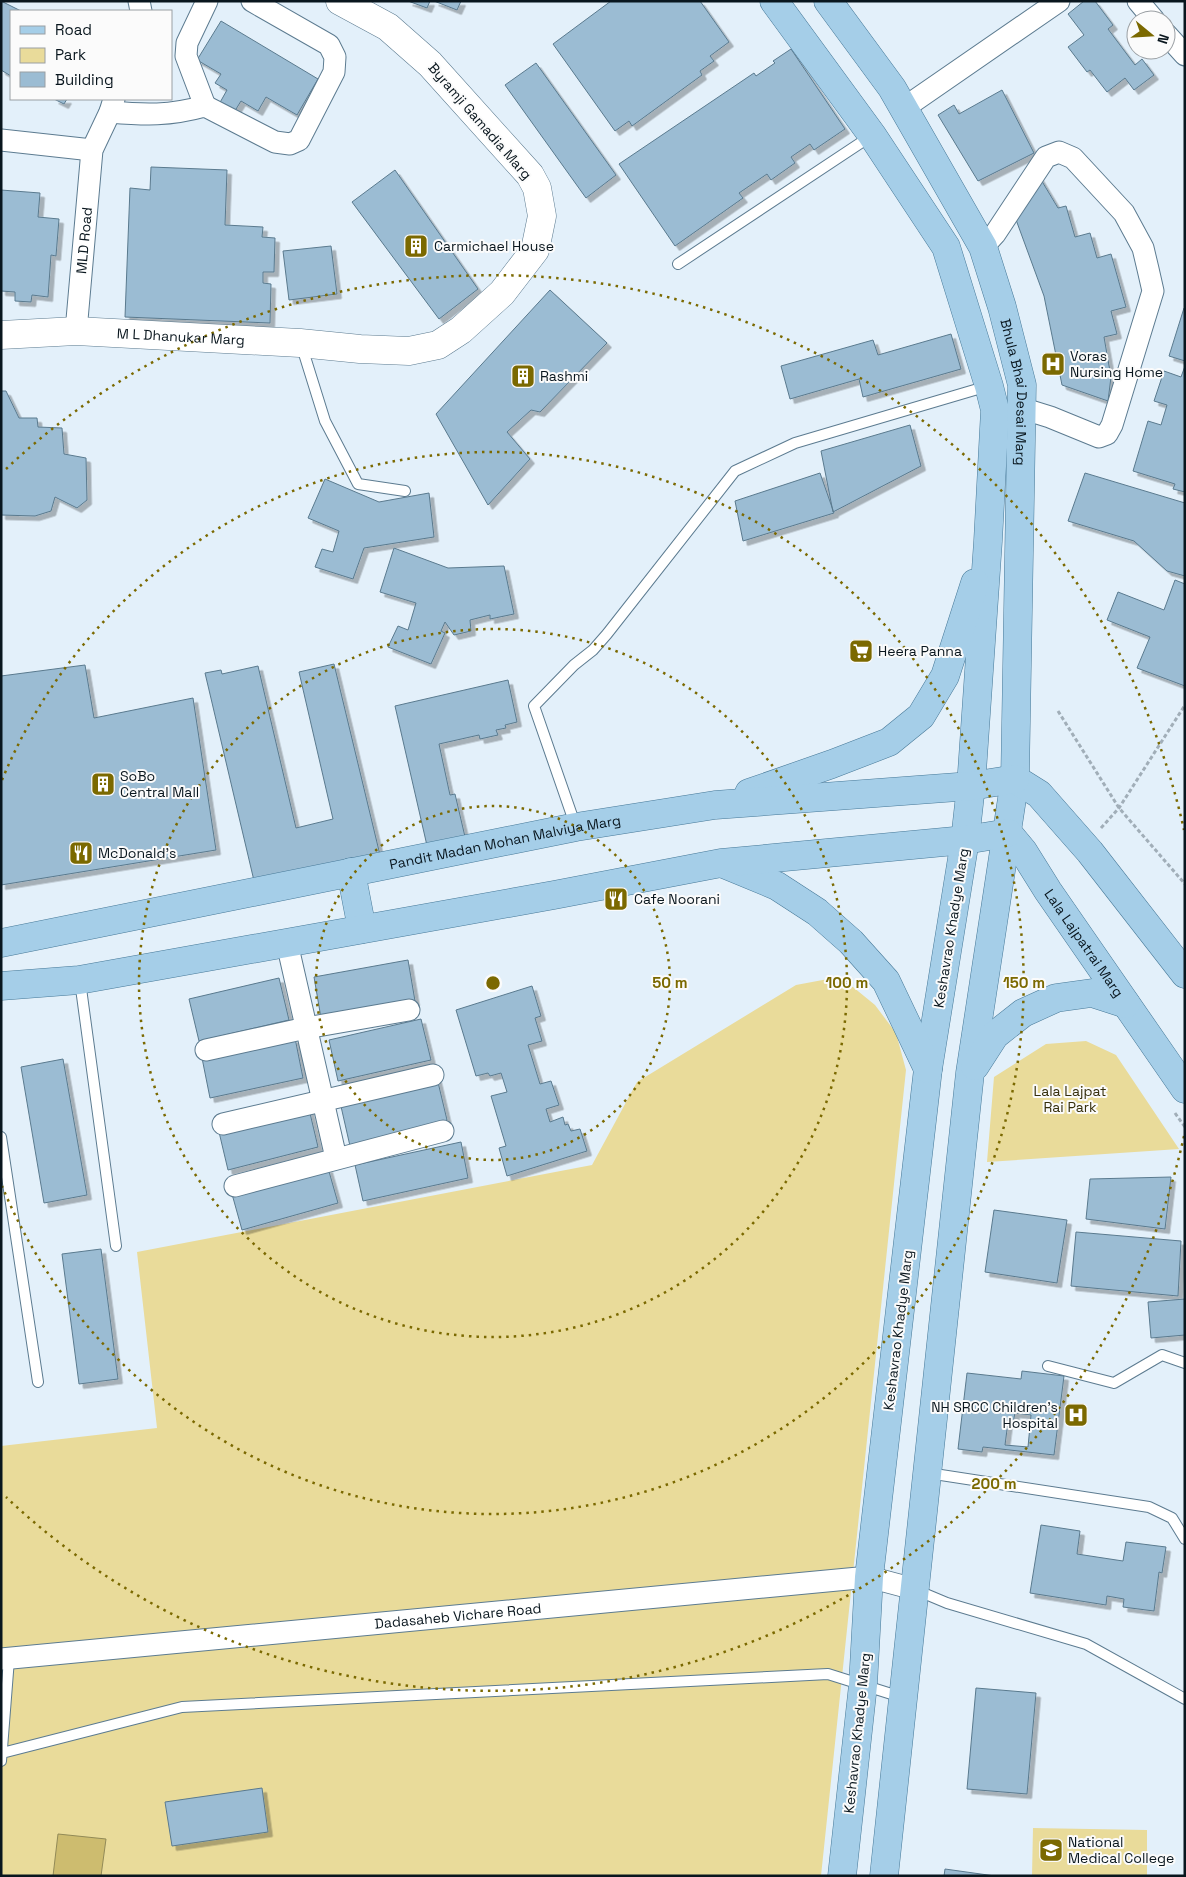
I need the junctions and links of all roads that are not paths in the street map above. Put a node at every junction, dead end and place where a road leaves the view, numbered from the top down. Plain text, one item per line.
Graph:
1 (207, 1) edge
2 (252, 1) edge
3 (340, 1) edge
4 (774, 1) edge
5 (828, 1) edge
6 (1059, 1) edge
7 (1176, 45) edge
8 (1185, 55) edge
9 (112, 106) edge
10 (205, 106) junction
11 (904, 108) junction
12 (872, 135) junction
13 (1, 140) edge
14 (92, 150) junction
15 (983, 247) junction
16 (678, 264) dead end
17 (76, 331) junction
18 (1, 334) edge
19 (300, 343) junction
20 (360, 349) joint
21 (989, 386) junction
22 (1021, 408) junction
23 (405, 490) dead end
24 (988, 541) junction
25 (1015, 779) junction
26 (971, 786) junction
27 (715, 805) junction
28 (576, 827) junction
29 (1008, 833) junction
30 (965, 840) junction
31 (721, 863) junction
32 (351, 872) junction
33 (362, 929) junction
34 (1, 943) edge
35 (287, 943) junction
36 (1185, 974) edge
37 (80, 980) junction
38 (1, 986) edge
39 (1126, 1004) junction
40 (409, 1010) dead end
41 (306, 1028) junction
42 (206, 1050) dead end
43 (928, 1069) junction
44 (970, 1073) junction
45 (433, 1075) dead end
46 (1185, 1089) edge
47 (323, 1100) junction
48 (223, 1124) dead end
49 (443, 1132) dead end
50 (1, 1137) edge
51 (336, 1158) junction
52 (235, 1186) dead end
53 (116, 1246) dead end
54 (1185, 1363) edge
55 (1048, 1366) dead end
56 (38, 1382) dead end
57 (927, 1473) junction
58 (1185, 1539) edge
59 (869, 1577) junction
60 (914, 1589) junction
61 (5, 1659) edge
62 (863, 1685) junction
63 (904, 1698) junction
64 (1185, 1699) edge
65 (2, 1753) edge
66 (1, 1761) edge
67 (842, 1876) edge
68 (884, 1876) edge

1 - 10 street
2 - 10 street
3 - 20 street, Byramji Gamadia Marg
4 - 12 main road, Bhula Bhai Desai Marg
5 - 11 main road, Bhula Bhai Desai Marg
6 - 11 street
7 - 8 street
9 - 10 street
9 - 14 street, MLD Road
11 - 15 main road, Bhula Bhai Desai Marg
12 - 16 lane
12 - 21 main road, Bhula Bhai Desai Marg
13 - 14 street
14 - 17 street, MLD Road
15 - 22 main road, Bhula Bhai Desai Marg
15 - 22 street
17 - 18 street, M L Dhanukar Marg
17 - 19 street, M L Dhanukar Marg
19 - 20 street, M L Dhanukar Marg
19 - 23 lane
21 - 24 main road, Bhula Bhai Desai Marg
21 - 28 lane
22 - 25 main road, Bhula Bhai Desai Marg
24 - 26 main road, Bhula Bhai Desai Marg
24 - 27 main road
25 - 26 main road, Pandit Madan Mohan Malviya Marg
25 - 29 main road, Bhula Bhai Desai Marg
25 - 36 main road
26 - 27 main road, Pandit Madan Mohan Malviya Marg
26 - 30 main road, Keshavrao Khadye Marg
27 - 28 main road, Pandit Madan Mohan Malviya Marg
28 - 32 main road, Pandit Madan Mohan Malviya Marg
29 - 30 main road
29 - 39 main road, Lala Lajpatrai Marg
29 - 44 main road
30 - 31 main road
30 - 43 main road, Keshavrao Khadye Marg
31 - 33 main road
31 - 43 main road
32 - 33 main road
32 - 34 main road, Pandit Madan Mohan Malviya Marg
33 - 35 main road
35 - 37 main road
35 - 41 street
37 - 38 main road
37 - 53 lane
39 - 44 main road
39 - 46 main road, Lala Lajpatrai Marg
40 - 41 street
41 - 42 street
41 - 47 street
43 - 59 main road, Keshavrao Khadye Marg
44 - 57 main road
45 - 47 street
47 - 48 street
47 - 51 street
49 - 51 street
50 - 56 lane
51 - 52 street
54 - 55 lane
57 - 58 lane
57 - 60 main road
59 - 60 street, Dadasaheb Vichare Road
59 - 61 street, Dadasaheb Vichare Road
59 - 62 main road, Keshavrao Khadye Marg
60 - 63 main road
60 - 64 lane
61 - 65 lane
62 - 63 lane
62 - 65 lane
62 - 67 main road, Keshavrao Khadye Marg
63 - 68 main road
65 - 66 lane

